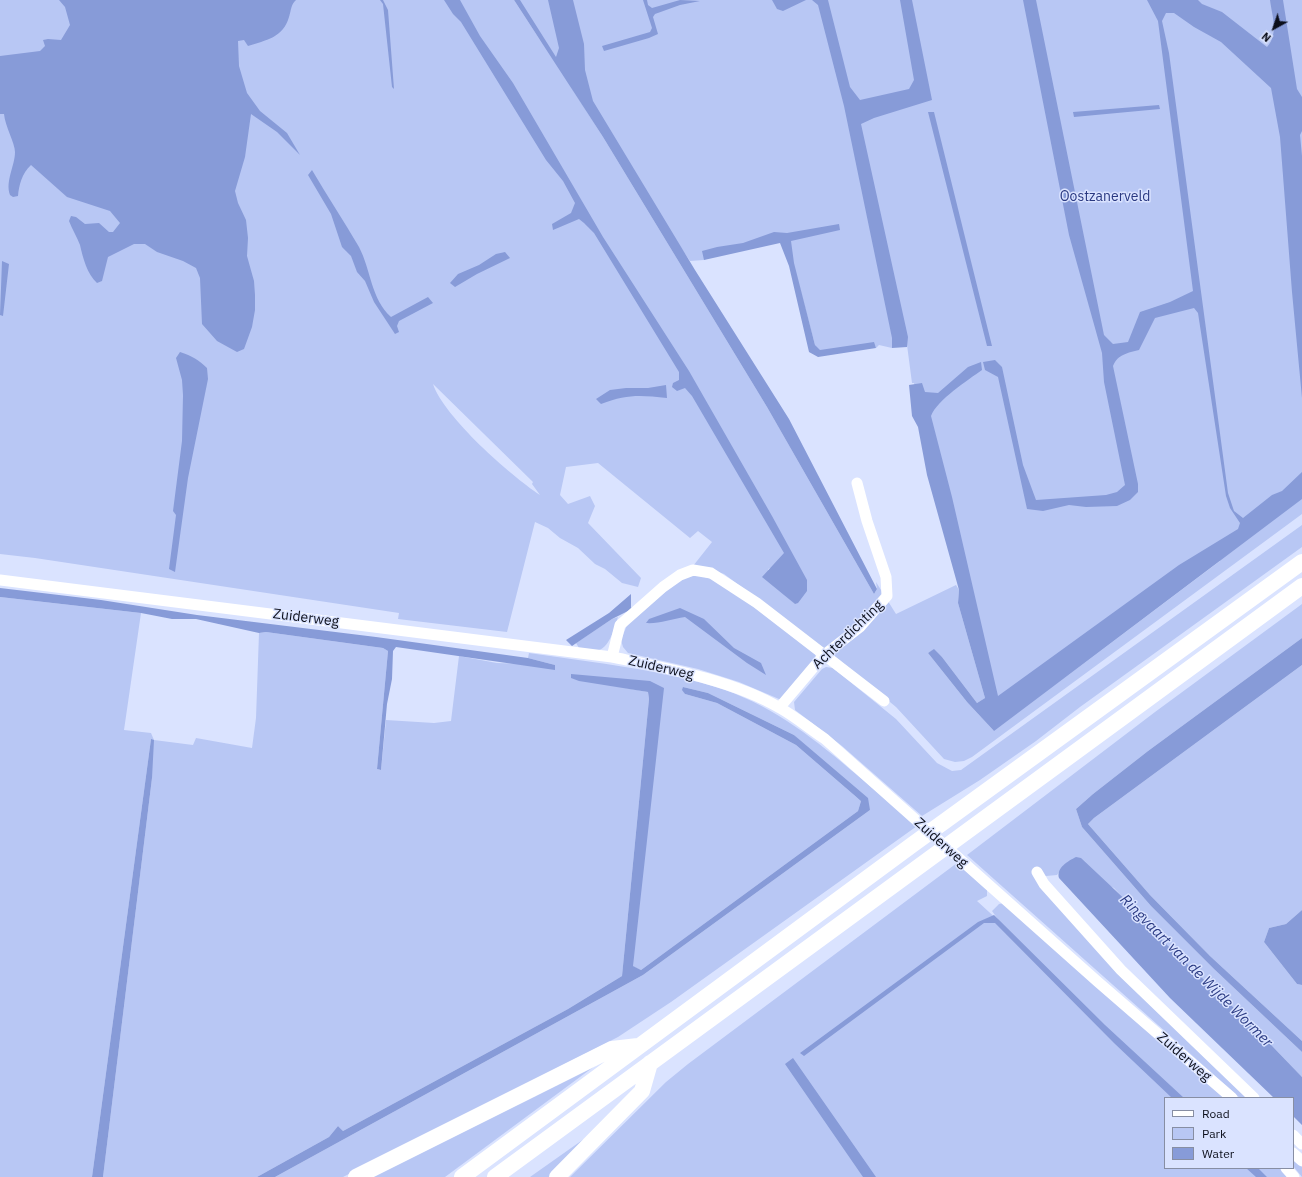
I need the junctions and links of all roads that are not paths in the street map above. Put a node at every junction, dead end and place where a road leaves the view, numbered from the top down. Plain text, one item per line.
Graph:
1 (857, 483) dead end
2 (1302, 562) edge
3 (0, 580) edge
4 (1302, 586) edge
5 (824, 655) junction
6 (612, 657) junction
7 (884, 701) dead end
8 (780, 707) junction
9 (1037, 872) dead end
10 (640, 1046) junction
11 (650, 1063) junction
12 (1231, 1097) edge
13 (1253, 1097) edge
14 (1294, 1136) edge
15 (1302, 1144) edge
16 (1294, 1154) edge
17 (1302, 1161) edge
18 (1287, 1169) edge
19 (356, 1177) edge
20 (462, 1177) edge
21 (495, 1177) edge
22 (557, 1177) edge
23 (1294, 1177) edge

1 - 5 street, Achterdichting
2 - 10 highway
3 - 6 street, Zuiderweg
4 - 11 highway
5 - 6 street, Zuiderweg
5 - 7 street, Zuiderweg
5 - 8 street, Achterdichting
6 - 8 street, Zuiderweg
8 - 12 street, Zuiderweg
9 - 13 street, Zuiderweg
10 - 19 highway
10 - 20 highway
11 - 21 highway
11 - 22 highway
14 - 15 street
16 - 17 street
18 - 23 street

